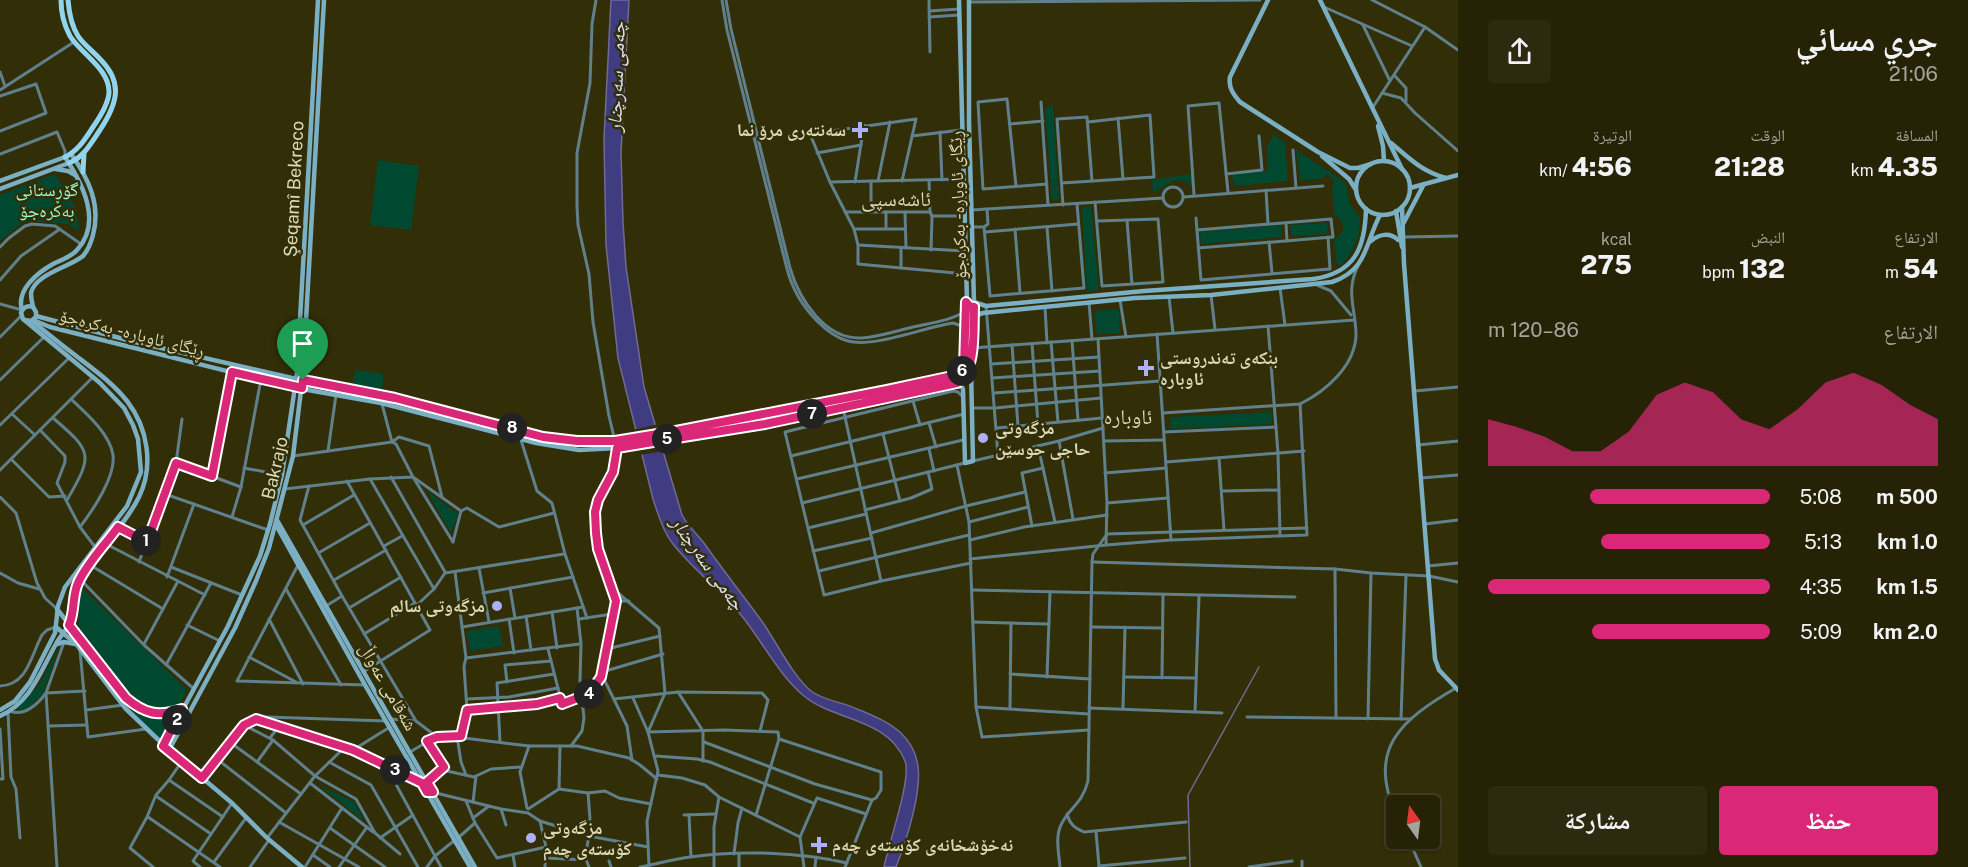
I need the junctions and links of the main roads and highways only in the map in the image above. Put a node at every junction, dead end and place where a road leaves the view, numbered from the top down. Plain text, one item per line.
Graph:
1 (318, 0) edge
2 (324, 0) edge
3 (959, 0) edge
4 (1268, 0) edge
5 (1320, 0) edge
6 (969, 1) edge
7 (61, 3) edge
8 (68, 3) edge
9 (961, 108) junction
10 (969, 109) junction
11 (1376, 117) junction
12 (961, 121) junction
13 (969, 122) junction
14 (1388, 140) junction
15 (85, 152) junction
16 (1318, 152) junction
17 (67, 154) junction
18 (76, 160) junction
19 (1384, 161) junction
20 (49, 162) junction
21 (69, 163) junction
22 (1371, 164) junction
23 (52, 169) junction
24 (1402, 169) junction
25 (83, 172) junction
26 (76, 175) junction
27 (1458, 175) edge
28 (1446, 178) junction
29 (0, 181) edge
30 (1425, 183) junction
31 (1410, 188) junction
32 (0, 189) edge
33 (1357, 192) junction
34 (1402, 207) junction
35 (1366, 209) junction
36 (1396, 211) junction
37 (1380, 214) junction
38 (1403, 224) junction
39 (1369, 243) junction
40 (1401, 245) junction
41 (1403, 254) junction
42 (1189, 288) junction
43 (1190, 296) junction
44 (966, 302) junction
45 (974, 304) junction
46 (33, 307) junction
47 (974, 316) junction
48 (28, 317) junction
49 (187, 354) junction
50 (185, 360) junction
51 (971, 362) junction
52 (296, 379) junction
53 (303, 380) junction
54 (959, 382) junction
55 (110, 383) junction
56 (106, 388) junction
57 (295, 388) junction
58 (302, 388) junction
59 (887, 390) junction
60 (889, 399) junction
61 (676, 431) junction
62 (670, 436) junction
63 (677, 438) junction
64 (274, 522) junction
65 (269, 535) junction
66 (286, 543) junction
67 (269, 548) junction
68 (68, 581) junction
69 (77, 585) junction
70 (57, 609) junction
71 (69, 625) junction
72 (56, 627) junction
73 (64, 633) junction
74 (55, 645) junction
75 (78, 646) junction
76 (1457, 689) edge
77 (182, 709) junction
78 (0, 710) edge
79 (0, 716) edge
80 (388, 720) junction
81 (170, 733) junction
82 (177, 737) junction
83 (163, 746) junction
84 (169, 750) junction
85 (424, 783) junction
86 (457, 839) junction
87 (302, 867) edge
88 (470, 867) edge
89 (475, 867) edge

1 - 52 main road, Şeqamî Bekreco
2 - 53 main road, Bakrajo
3 - 9 main road
4 - 16 main road
5 - 11 main road
6 - 10 main road, ڕێگای ئاوبارە - بەکرەجۆ
7 - 8 main road
7 - 17 main road
8 - 15 main road
9 - 10 main road
9 - 12 main road
10 - 13 main road, ڕێگای ئاوبارە - بەکرەجۆ
11 - 14 main road
11 - 19 main road
12 - 13 main road
12 - 44 main road
13 - 45 main road, ڕێگای ئاوبارە - بەکرەجۆ
14 - 24 main road
14 - 28 main road
15 - 18 main road
15 - 25 main road
16 - 22 main road
16 - 33 main road
17 - 18 main road
17 - 20 main road
17 - 21 main road
18 - 21 main road
18 - 25 main road
19 - 22 main road
19 - 24 main road
20 - 23 main road
20 - 29 main road
21 - 23 main road
21 - 26 main road
22 - 33 main road
23 - 26 main road
23 - 32 main road
24 - 31 main road
25 - 46 main road
26 - 48 main road
27 - 28 main road
28 - 30 main road
30 - 31 main road
30 - 38 main road
31 - 34 main road
33 - 35 main road
34 - 36 main road
34 - 38 main road
35 - 37 main road
35 - 42 main road
36 - 37 main road
36 - 40 main road
37 - 39 main road
38 - 41 main road
39 - 40 main road
39 - 43 main road
40 - 41 main road
41 - 76 main road
42 - 43 main road
42 - 45 main road
43 - 47 main road
44 - 45 main road
44 - 59 main road
45 - 47 main road, ڕێگای ئاوبارە - بەکرەجۆ
46 - 48 main road
46 - 48 main road
47 - 51 main road, ڕێگای ئاوبارە - بەکرەجۆ
48 - 49 main road, ڕێگای ئاوبارە - بەکرەجۆ
48 - 50 main road, ڕێگای ئاوبارە - بەکرەجۆ
48 - 55 main road
48 - 56 main road
49 - 50 main road
49 - 52 main road, ڕێگای ئاوبارە - بەکرەجۆ
50 - 57 main road, ڕێگای ئاوبارە - بەکرەجۆ
51 - 54 main road, ڕێگای ئاوبارە - بەکرەجۆ
51 - 54 main road
52 - 53 main road, ڕێگای ئاوبارە - بەکرەجۆ
52 - 57 main road
53 - 58 main road, Bakrajo
53 - 62 main road
54 - 60 main road
55 - 56 main road
55 - 69 main road
56 - 68 main road
57 - 58 main road, ڕێگای ئاوبارە - بەکرەجۆ
57 - 64 main road
58 - 62 main road
58 - 64 main road, Bakrajo
59 - 60 main road
59 - 61 main road
60 - 63 main road
61 - 62 main road
61 - 63 main road
62 - 63 main road
64 - 65 main road, Bakrajo
64 - 66 main road, شەقامی عەواڵ
64 - 80 main road, شەقامی عەواڵ
65 - 67 main road, Bakrajo
65 - 77 main road
66 - 67 main road
66 - 80 main road, شەقامی عەواڵ
67 - 82 main road, Bakrajo
68 - 69 main road
68 - 70 main road
69 - 71 main road
70 - 71 main road
70 - 72 main road
71 - 73 main road
71 - 77 main road
72 - 73 main road
72 - 78 main road
73 - 74 main road
73 - 75 main road
74 - 75 main road
74 - 79 main road
75 - 83 main road
77 - 81 main road
80 - 85 main road, شەقامی عەواڵ
80 - 85 main road, شەقامی عەواڵ
81 - 82 main road
81 - 83 main road
82 - 84 main road, Bakrajo
83 - 84 main road
84 - 87 main road
85 - 86 main road, شەقامی عەواڵ
86 - 88 main road, شەقامی عەواڵ
86 - 89 main road, شەقامی عەواڵ

